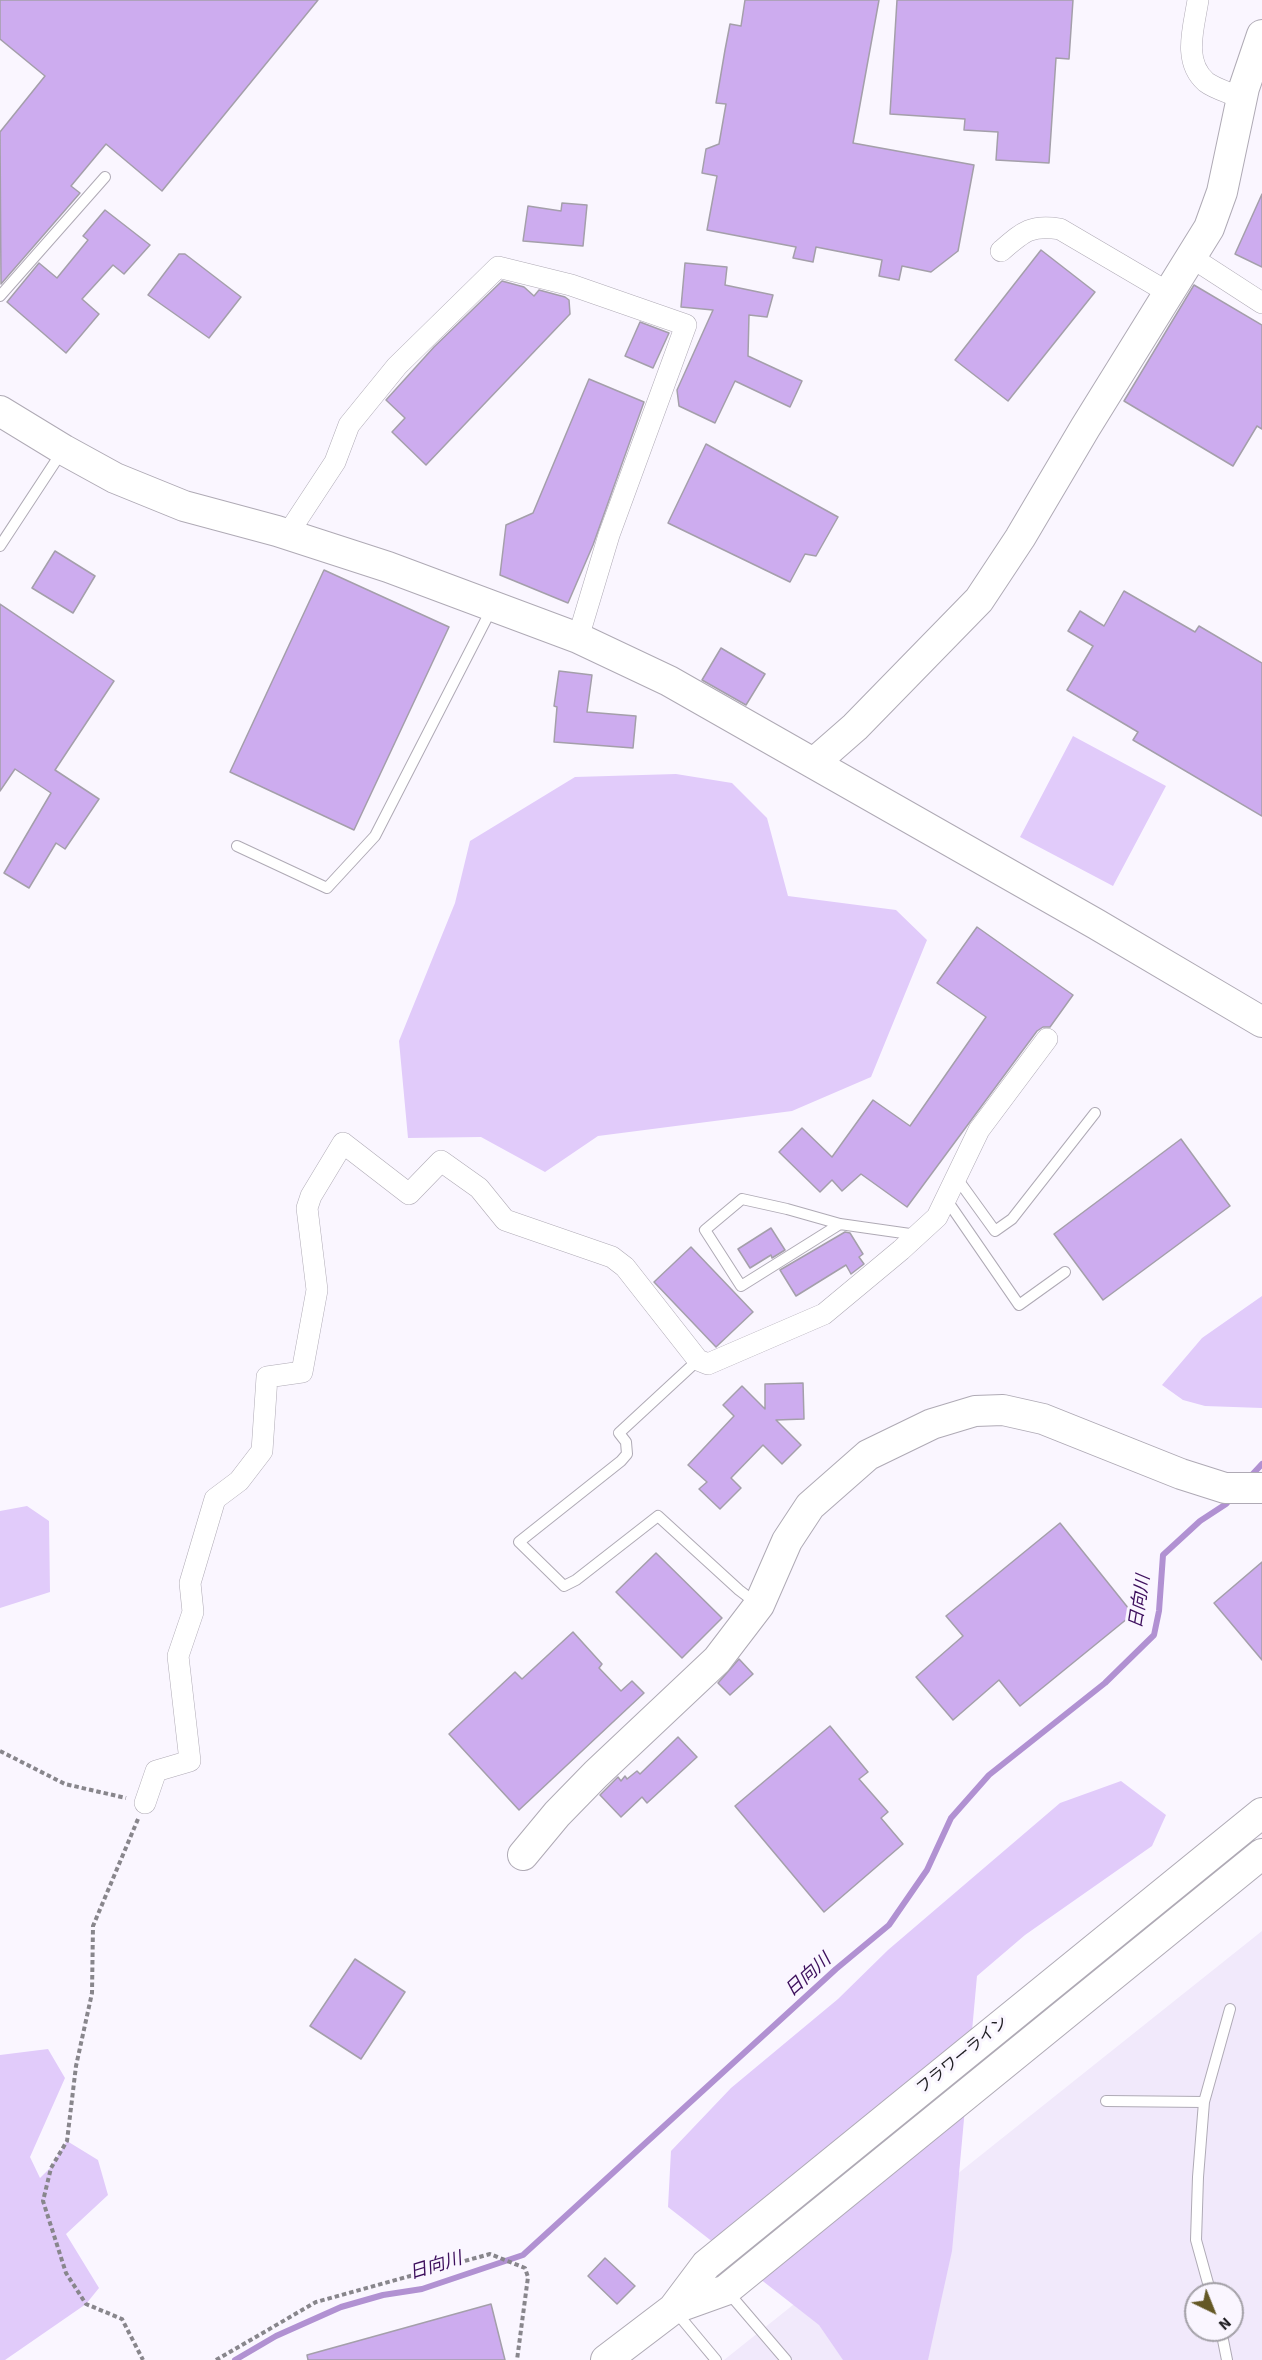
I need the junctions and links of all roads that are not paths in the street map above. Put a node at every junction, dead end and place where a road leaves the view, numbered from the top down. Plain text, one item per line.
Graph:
1 (1198, 0) edge
2 (1262, 34) edge
3 (1241, 98) junction
4 (105, 177) dead end
5 (1001, 251) dead end
6 (1191, 257) junction
7 (1168, 293) junction
8 (0, 296) edge
9 (1262, 303) edge
10 (0, 411) edge
11 (64, 450) junction
12 (287, 535) junction
13 (0, 546) edge
14 (494, 605) junction
15 (578, 638) junction
16 (815, 762) junction
17 (237, 846) dead end
18 (1262, 1022) edge
19 (1047, 1039) dead end
20 (1095, 1113) dead end
21 (956, 1176) junction
22 (946, 1199) junction
23 (840, 1224) junction
24 (917, 1235) junction
25 (1065, 1272) dead end
26 (698, 1360) junction
27 (1262, 1488) edge
28 (759, 1605) junction
29 (145, 1803) road end
30 (1262, 1813) edge
31 (1262, 1854) edge
32 (523, 1855) dead end
33 (1230, 2009) dead end
34 (1106, 2101) dead end
35 (1204, 2102) junction
36 (716, 2278) junction
37 (1208, 2282) edge
38 (673, 2309) junction
39 (1223, 2342) edge
40 (606, 2360) edge
41 (716, 2360) edge
42 (786, 2360) edge
43 (1227, 2360) edge

1 - 3 street
2 - 3 street
3 - 6 street
4 - 8 lane
5 - 7 street
6 - 7 street
6 - 9 street
7 - 16 street
10 - 11 street
11 - 12 street
11 - 13 lane
12 - 14 street
12 - 15 street
14 - 15 street
14 - 17 lane
15 - 16 street
16 - 18 street
19 - 21 street
20 - 21 lane
21 - 22 street
22 - 24 street
22 - 25 lane
23 - 23 lane
23 - 24 lane
24 - 26 street
26 - 28 lane
26 - 29 street
27 - 28 street
28 - 32 street
30 - 36 street, フラワーライン
31 - 36 street, フラワーライン
33 - 35 lane
34 - 35 lane
35 - 37 lane
36 - 38 street, フラワーライン
36 - 42 lane
38 - 40 street, フラワーライン
38 - 41 lane
39 - 43 lane

